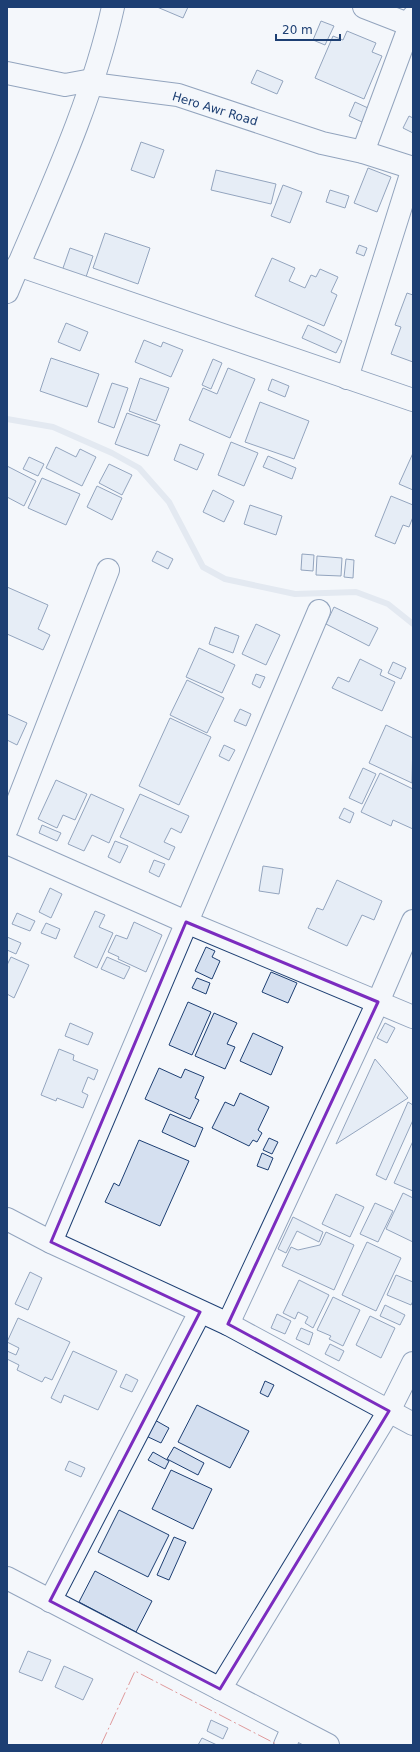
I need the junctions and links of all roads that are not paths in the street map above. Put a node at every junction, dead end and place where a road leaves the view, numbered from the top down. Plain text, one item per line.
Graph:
1 (113, 7) edge
2 (364, 7) edge
3 (412, 22) edge
4 (7, 73) edge
5 (92, 82) junction
6 (363, 152) junction
7 (413, 168) edge
8 (18, 265) junction
9 (7, 292) edge
10 (347, 378) junction
11 (413, 400) edge
12 (108, 570) dead end
13 (320, 611) dead end
14 (7, 829) edge
15 (7, 843) edge
16 (413, 921) edge
17 (186, 922) junction
18 (378, 1002) junction
19 (413, 1017) edge
20 (7, 1219) edge
21 (51, 1242) junction
22 (200, 1312) junction
23 (228, 1324) junction
24 (413, 1363) edge
25 (389, 1412) junction
26 (413, 1424) edge
27 (7, 1578) edge
28 (50, 1601) junction
29 (220, 1689) junction
30 (289, 1736) edge
31 (328, 1745) edge

1 - 5 street
2 - 3 street
3 - 6 street
4 - 5 street, Hero Awr Road
5 - 6 street, Hero Awr Road
5 - 8 street
6 - 7 street, Hero Awr Road
7 - 10 street
8 - 9 street
8 - 10 street
10 - 11 street
12 - 14 street
13 - 17 street
15 - 17 street
16 - 18 street
17 - 18 street
17 - 21 street
18 - 19 street
18 - 23 street
20 - 21 street
21 - 22 street
22 - 23 street
22 - 28 street
23 - 25 street
24 - 25 street
25 - 26 street
25 - 29 street
27 - 28 street
28 - 29 street
29 - 30 street
30 - 31 street

